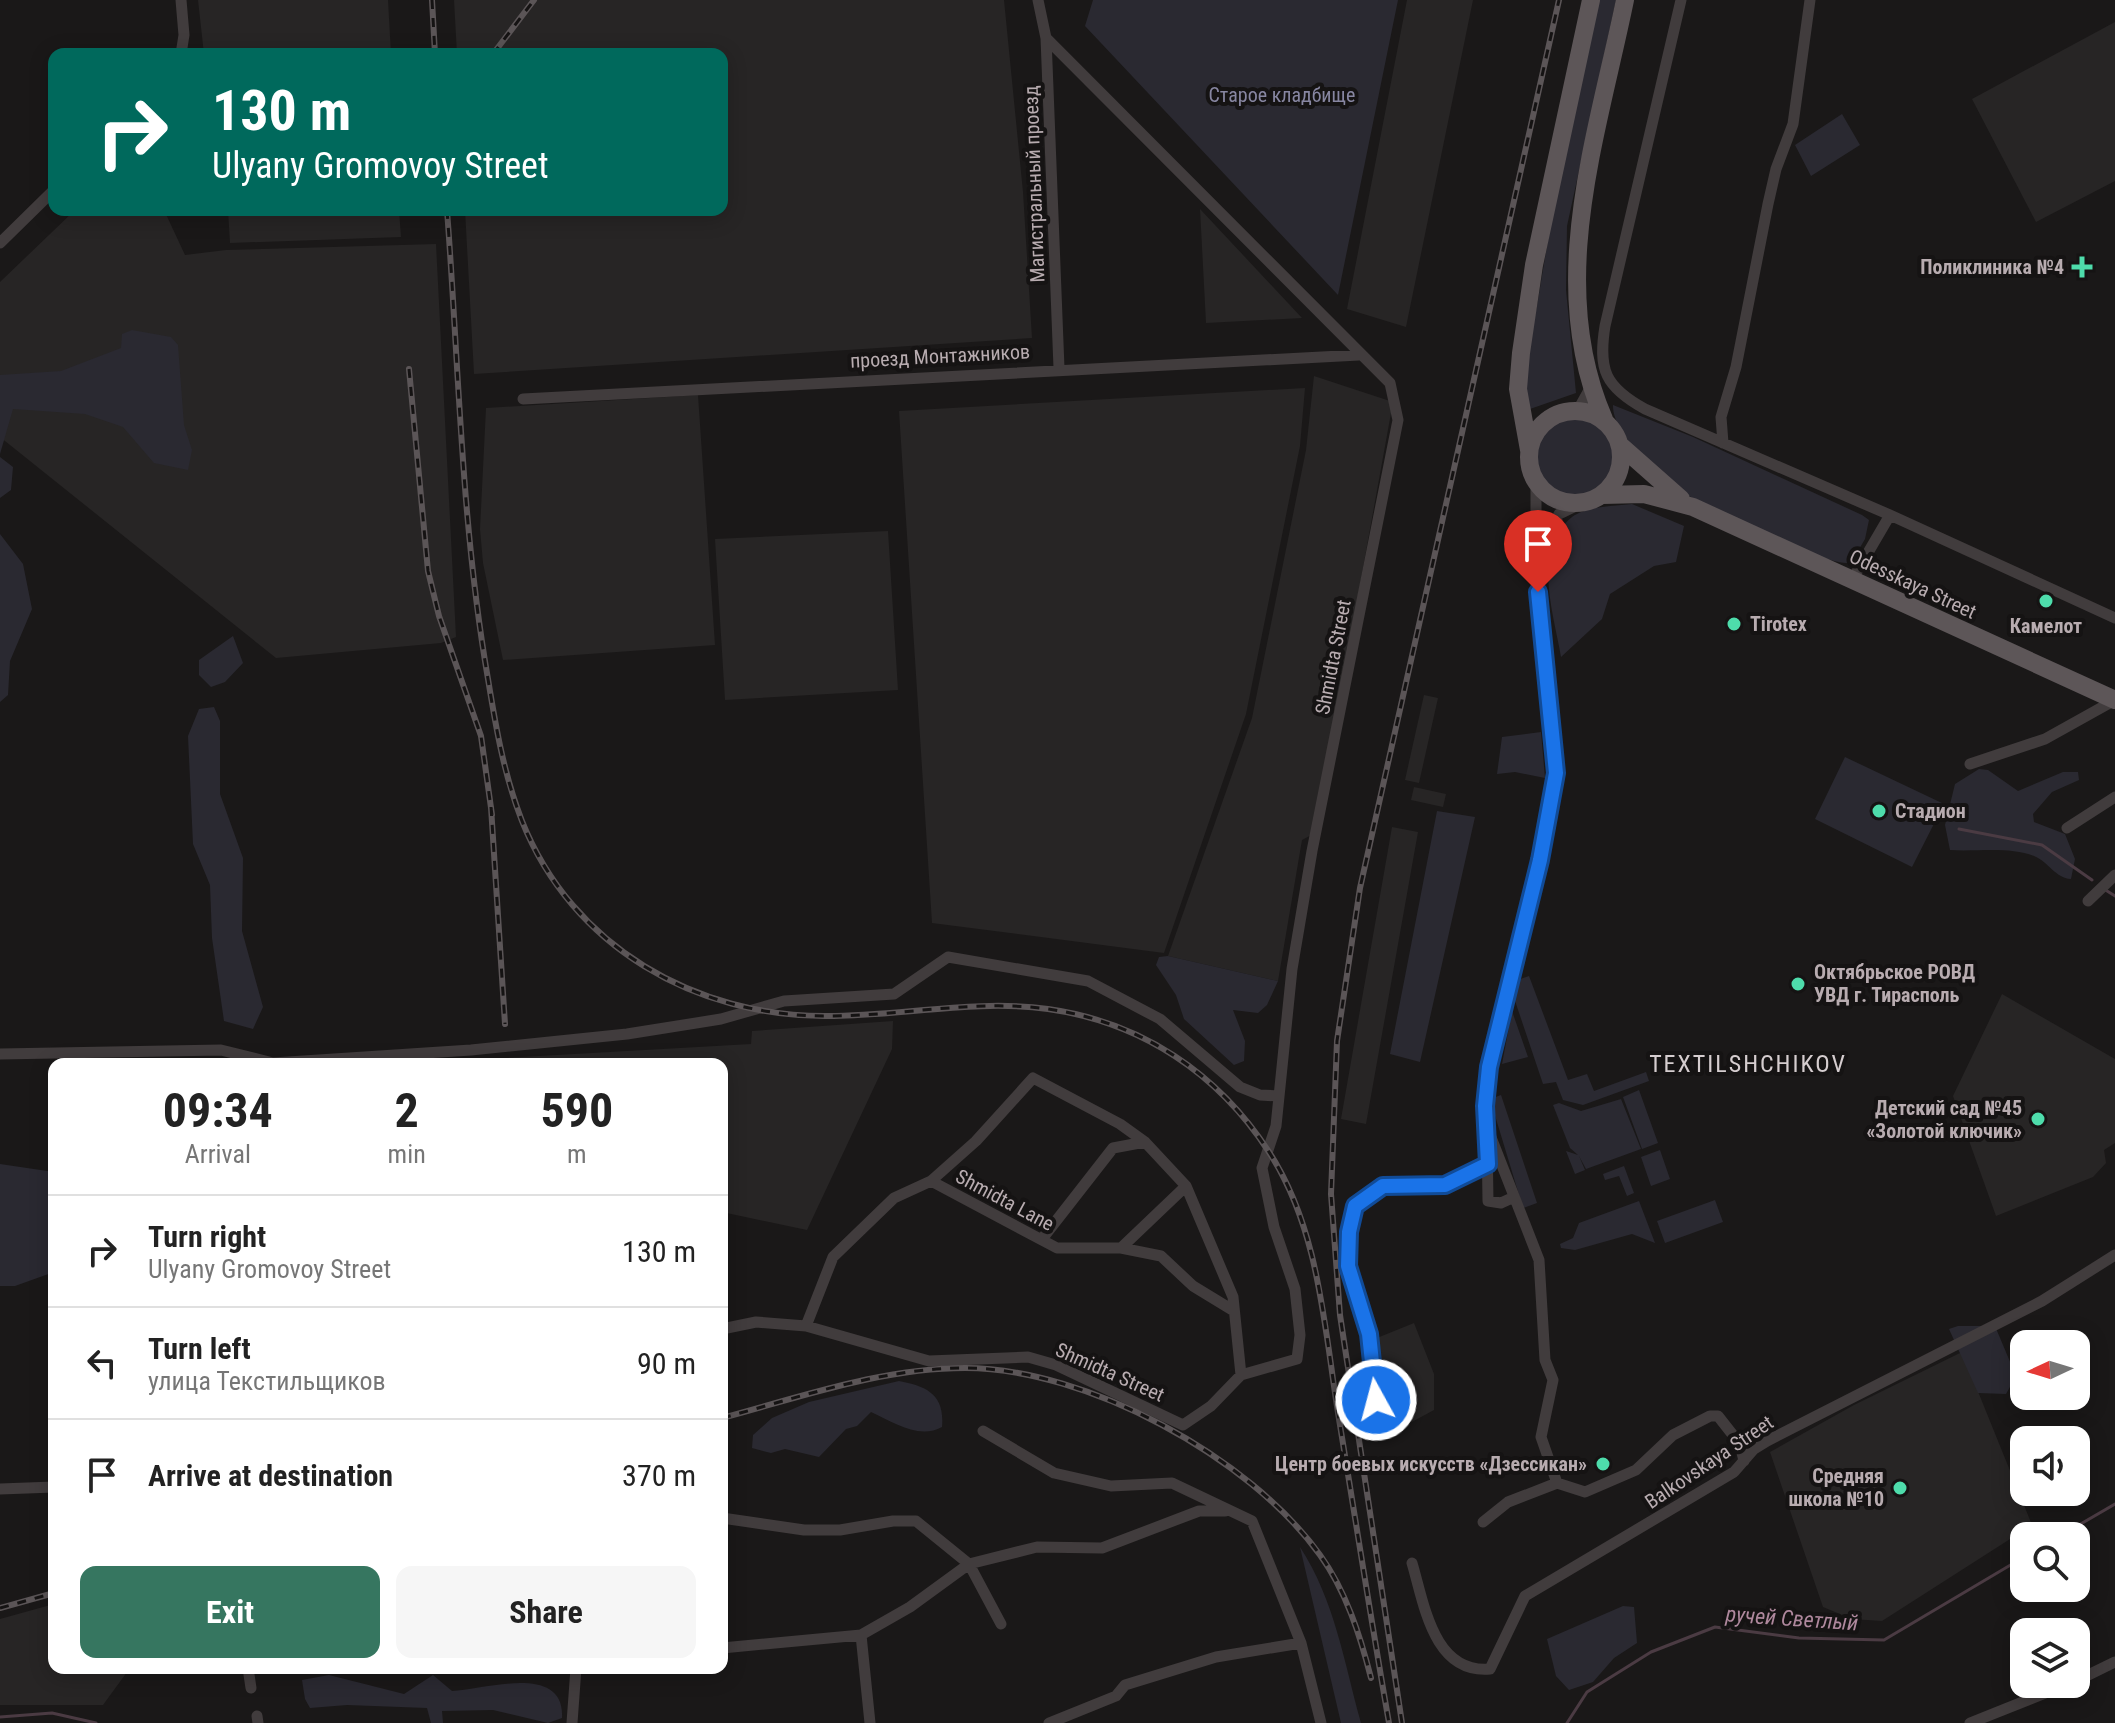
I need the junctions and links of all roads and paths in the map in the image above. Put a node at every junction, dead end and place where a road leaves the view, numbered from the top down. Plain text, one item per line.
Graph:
1 (181, 0) edge
2 (1038, 0) edge
3 (1591, 0) edge
4 (1625, 0) edge
5 (1681, 0) edge
6 (1810, 0) edge
7 (1046, 38) junction
8 (182, 48) edge
9 (48, 196) edge
10 (0, 243) edge
11 (1359, 355) junction
12 (1059, 368) junction
13 (1603, 370) junction
14 (1590, 387) junction
15 (523, 399) dead end
16 (1578, 410) junction
17 (1604, 419) junction
18 (1723, 443) junction
19 (1621, 446) junction
20 (1529, 450) junction
21 (1536, 481) junction
22 (1593, 499) junction
23 (1693, 507) junction
24 (1890, 515) junction
25 (1536, 565) junction
26 (1852, 580) junction
27 (2115, 618) edge
28 (2115, 700) edge
29 (1970, 764) dead end
30 (2115, 797) edge
31 (2067, 828) dead end
32 (2115, 875) edge
33 (2088, 901) dead end
34 (0, 1054) edge
35 (253, 1058) edge
36 (349, 1058) edge
37 (1279, 1096) junction
38 (1487, 1127) junction
39 (1145, 1142) junction
40 (1488, 1164) junction
41 (931, 1181) junction
42 (1186, 1186) junction
43 (1514, 1197) junction
44 (1042, 1239) junction
45 (1121, 1248) junction
46 (2115, 1255) edge
47 (1234, 1311) junction
48 (806, 1326) junction
49 (728, 1328) edge
50 (1241, 1375) junction
51 (1377, 1408) dead end
52 (983, 1431) dead end
53 (1744, 1461) junction
54 (1557, 1483) junction
55 (48, 1487) edge
56 (0, 1489) edge
57 (1225, 1511) junction
58 (728, 1519) edge
59 (1483, 1522) dead end
60 (1412, 1563) dead end
61 (969, 1564) junction
62 (1001, 1624) dead end
63 (861, 1635) junction
64 (1301, 1643) junction
65 (728, 1647) edge
66 (2115, 1662) edge
67 (249, 1674) edge
68 (576, 1674) edge
69 (2090, 1674) edge
70 (251, 1688) dead end
71 (2033, 1698) edge
72 (572, 1723) edge
73 (870, 1723) edge
74 (1049, 1723) edge
75 (1321, 1723) edge
76 (1970, 1723) edge

1 - 8 street
2 - 7 street, Магистральный проезд
3 - 20 main road
4 - 14 main road
5 - 13 street
6 - 18 street
7 - 11 street, Shmidta Street
7 - 12 street, Магистральный проезд
9 - 10 street
11 - 12 street, проезд Монтажников
11 - 37 street, Shmidta Street
12 - 15 street, проезд Монтажников
13 - 14 street
13 - 18 street
14 - 16 street
14 - 17 main road
16 - 17 main road
16 - 20 main road
17 - 19 main road
18 - 24 street
19 - 22 main road
19 - 23 main road
20 - 21 main road
21 - 22 main road
21 - 25 street
22 - 23 main road
22 - 25 street
23 - 26 main road, Odesskaya Street
24 - 26 street
24 - 27 street
25 - 38 street
26 - 28 main road, Odesskaya Street
28 - 29 street
30 - 31 street
32 - 33 street
34 - 35 street
36 - 37 street
37 - 50 street, Shmidta Street
38 - 40 street
38 - 43 street
39 - 41 street
39 - 42 street
39 - 44 street
40 - 43 street
40 - 51 street
41 - 44 street, Shmidta Lane
41 - 48 street
42 - 45 street
42 - 47 street
43 - 54 street
44 - 45 street, Shmidta Lane
45 - 47 street, Shmidta Lane
46 - 53 street, Balkovskaya Street
47 - 50 street
48 - 49 street, Shmidta Street
48 - 50 street, Shmidta Street
52 - 57 street
53 - 54 street
53 - 60 street, Balkovskaya Street
54 - 59 street
55 - 56 street
57 - 61 street
57 - 64 street
58 - 61 street
61 - 62 street
61 - 63 street
63 - 65 street
63 - 73 street
64 - 74 street
64 - 75 street
66 - 69 street
67 - 70 street
68 - 72 street
71 - 76 street

